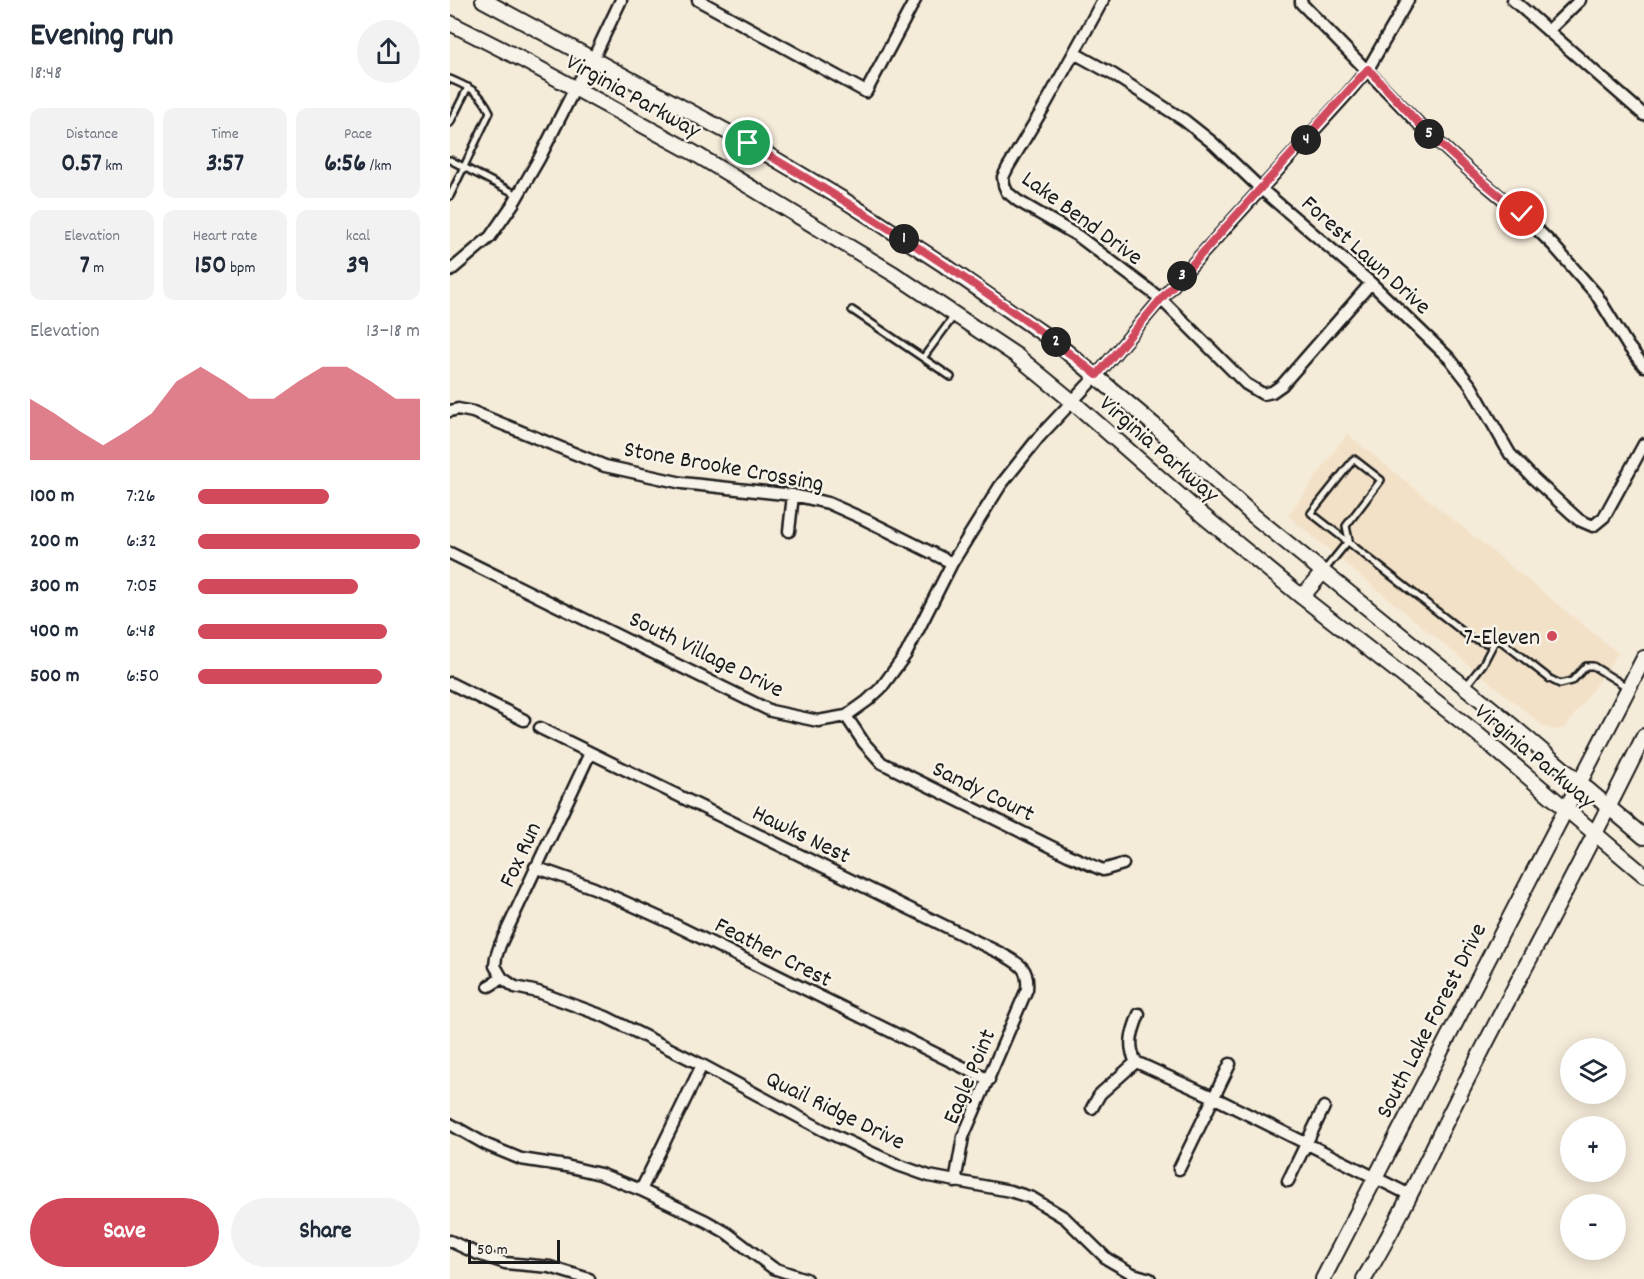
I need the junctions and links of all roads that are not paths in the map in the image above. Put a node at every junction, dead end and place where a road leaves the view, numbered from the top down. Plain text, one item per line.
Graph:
1 (483, 0) edge
2 (621, 0) edge
3 (698, 0) edge
4 (915, 0) edge
5 (1103, 0) edge
6 (1301, 0) edge
7 (1408, 0) edge
8 (1513, 0) edge
9 (1580, 0) edge
10 (450, 23) edge
11 (1549, 30) junction
12 (1074, 53) junction
13 (594, 59) junction
14 (1368, 69) junction
15 (450, 78) edge
16 (468, 87) junction
17 (575, 88) junction
18 (1644, 115) edge
19 (450, 123) edge
20 (450, 160) edge
21 (465, 168) junction
22 (1260, 189) junction
23 (518, 195) junction
24 (450, 196) edge
25 (450, 271) edge
26 (1371, 284) junction
27 (1161, 299) junction
28 (852, 310) dead end
29 (954, 316) junction
30 (923, 358) junction
31 (1644, 366) edge
32 (1097, 375) junction
33 (951, 377) dead end
34 (1073, 402) junction
35 (450, 411) edge
36 (1644, 444) edge
37 (793, 495) junction
38 (789, 531) dead end
39 (1349, 540) junction
40 (450, 553) edge
41 (952, 563) junction
42 (1323, 572) junction
43 (1302, 597) junction
44 (1495, 640) junction
45 (1644, 658) edge
46 (450, 683) edge
47 (1465, 687) junction
48 (1629, 688) junction
49 (846, 716) junction
50 (524, 720) dead end
51 (540, 728) dead end
52 (1644, 736) edge
53 (590, 753) junction
54 (1580, 783) junction
55 (1609, 808) junction
56 (1567, 809) junction
57 (1595, 833) junction
58 (1644, 837) edge
59 (1124, 864) dead end
60 (535, 867) junction
61 (1644, 875) edge
62 (500, 976) junction
63 (489, 986) dead end
64 (1027, 989) joint
65 (1138, 1014) dead end
66 (1136, 1062) junction
67 (1230, 1064) dead end
68 (702, 1065) junction
69 (989, 1080) junction
70 (1213, 1097) junction
71 (1324, 1107) dead end
72 (1092, 1108) dead end
73 (450, 1124) edge
74 (1305, 1143) junction
75 (1179, 1169) dead end
76 (1375, 1178) junction
77 (1288, 1181) dead end
78 (955, 1182) junction
79 (641, 1190) junction
80 (1410, 1195) junction
81 (450, 1241) edge
82 (1145, 1278) edge
83 (589, 1279) edge
84 (806, 1279) edge
85 (1323, 1279) edge
86 (1365, 1279) edge

1 - 13 main road, Virginia Parkway
2 - 13 street
3 - 4 street
5 - 12 street
6 - 14 street
7 - 14 street, South Village Drive
8 - 11 street
9 - 11 street
10 - 17 main road, Virginia Parkway
11 - 18 street
12 - 22 street, Forest Lawn Drive
12 - 27 street, Lake Bend Drive
13 - 17 street
13 - 32 main road, Virginia Parkway
14 - 22 street, South Village Drive
14 - 31 street
15 - 16 lane
16 - 19 lane
16 - 21 lane
17 - 23 street
17 - 29 main road, Virginia Parkway
20 - 21 lane
21 - 23 lane
21 - 24 lane
22 - 26 street, Forest Lawn Drive
22 - 27 street, South Village Drive
23 - 25 street
26 - 27 street, Lake Bend Drive
26 - 36 street, Forest Lawn Drive
27 - 32 street, South Village Drive
28 - 30 lane
29 - 30 lane
29 - 34 main road, Virginia Parkway
30 - 33 lane
32 - 34 street, South Village Drive
32 - 42 main road, Virginia Parkway
34 - 41 street, South Village Drive
34 - 43 main road, Virginia Parkway
35 - 37 street, Stone Brooke Crossing
37 - 38 street
37 - 41 street, Stone Brooke Crossing
39 - 39 lane
39 - 42 lane
39 - 44 lane
40 - 49 street, South Village Drive
41 - 49 street, South Village Drive
42 - 43 main road
42 - 47 main road, Virginia Parkway
43 - 56 main road, Virginia Parkway
44 - 47 lane
44 - 48 lane
45 - 48 main road, South Lake Forest Drive
46 - 50 street
47 - 54 main road, Virginia Parkway
48 - 54 main road, South Lake Forest Drive
49 - 59 street, Sandy Court
51 - 53 street, Hawks Nest
52 - 55 main road
53 - 60 street, Fox Run
53 - 64 street, Hawks Nest
54 - 55 main road, Virginia Parkway
54 - 56 main road, South Lake Forest Drive
55 - 57 main road
55 - 58 main road, Virginia Parkway
56 - 57 main road, Virginia Parkway
56 - 76 main road, South Lake Forest Drive
57 - 61 main road, Virginia Parkway
57 - 80 main road
60 - 62 street, Fox Run
60 - 69 street, Feather Crest
62 - 63 street
62 - 68 street, Quail Ridge Drive
64 - 69 street, Eagle Point
65 - 66 street
66 - 70 street
66 - 72 street
67 - 70 street
68 - 78 street, Quail Ridge Drive
68 - 79 street
69 - 78 street, Eagle Point
70 - 74 street
70 - 75 street
71 - 74 street
73 - 79 street
74 - 76 street
74 - 77 street
76 - 80 street
76 - 85 main road, South Lake Forest Drive
78 - 82 street, Quail Ridge Drive
79 - 84 street
80 - 86 main road
81 - 83 street

